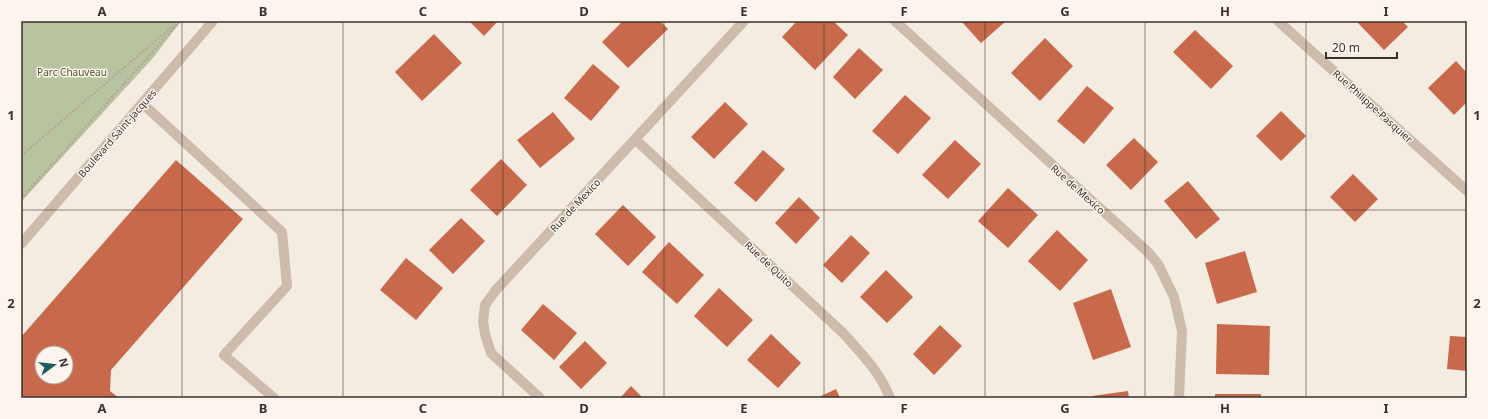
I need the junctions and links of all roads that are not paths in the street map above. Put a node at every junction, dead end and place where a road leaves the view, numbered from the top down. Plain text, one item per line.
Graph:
1 (213, 21) edge
2 (744, 21) edge
3 (895, 21) edge
4 (1278, 21) edge
5 (143, 104) junction
6 (636, 140) junction
7 (1467, 191) edge
8 (21, 244) edge
9 (274, 398) edge
10 (540, 398) edge
11 (890, 398) edge
12 (1179, 398) edge

1 - 5 street, Boulevard Saint-Jacques
2 - 6 street, Rue de Mexico
3 - 12 street, Rue de Mexico
4 - 7 street, Rue Philippe-Pasquier
5 - 8 street, Boulevard Saint-Jacques
5 - 9 street
6 - 10 street, Rue de Mexico
6 - 11 street, Rue de Quito

